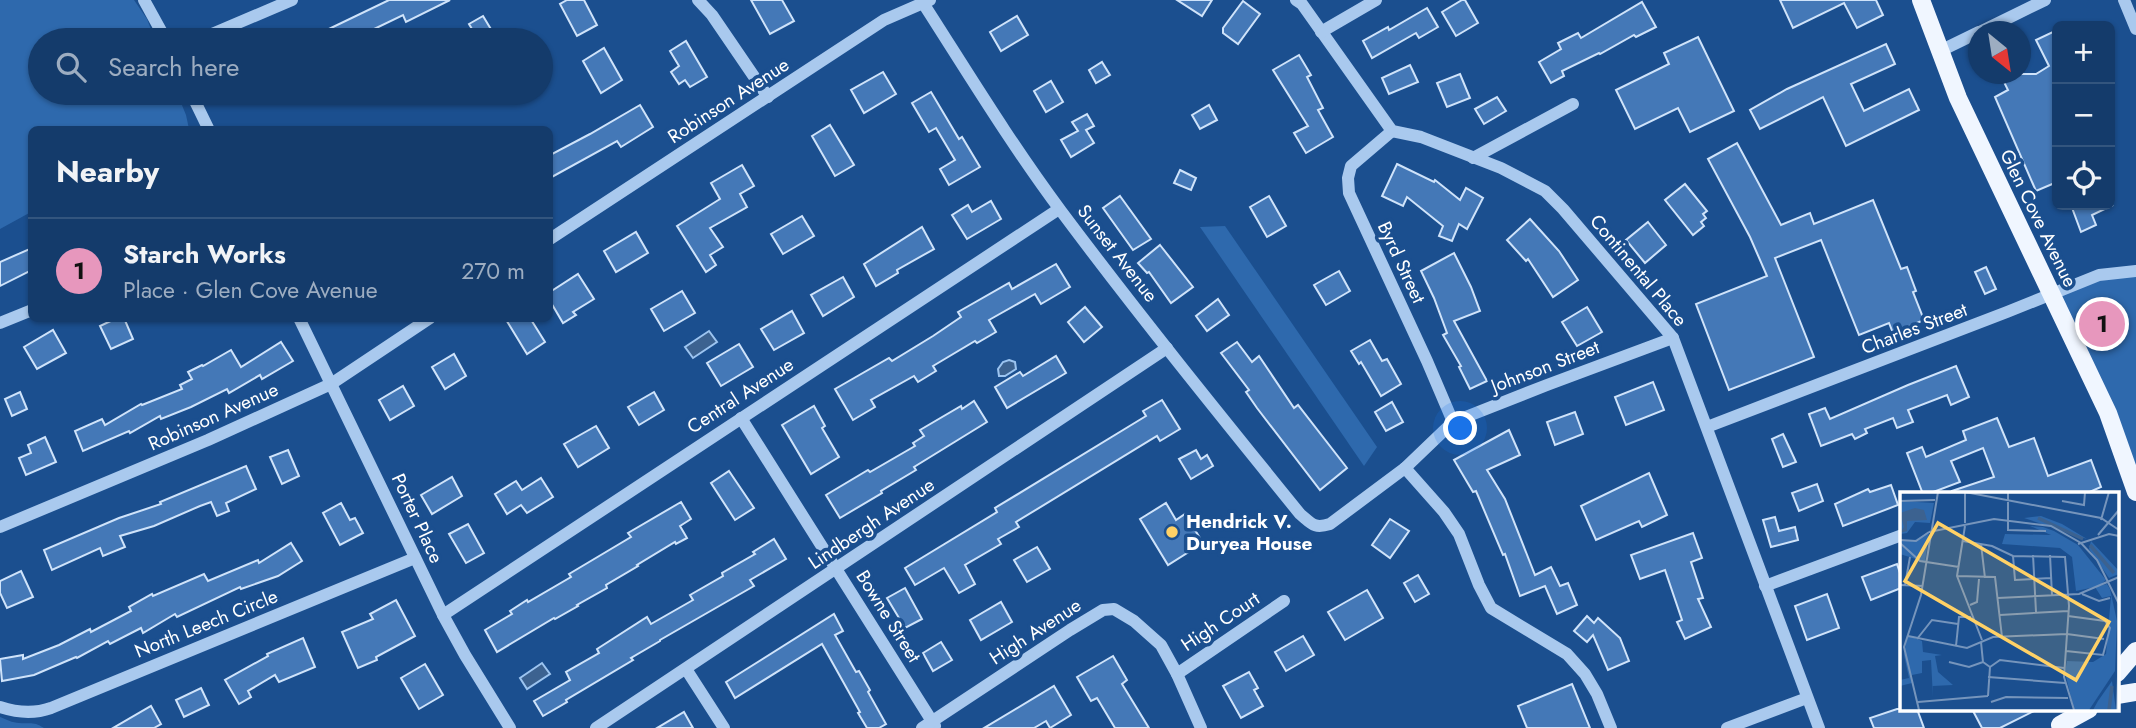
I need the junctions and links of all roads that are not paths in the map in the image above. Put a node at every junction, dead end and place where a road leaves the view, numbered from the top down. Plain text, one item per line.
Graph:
1 (144, 0) edge
2 (292, 0) edge
3 (698, 0) edge
4 (1296, 0) edge
5 (1377, 0) edge
6 (1921, 0) edge
7 (2045, 0) edge
8 (2124, 0) edge
9 (927, 2) edge
10 (2002, 21) edge
11 (159, 28) edge
12 (226, 28) edge
13 (2136, 29) edge
14 (1321, 32) junction
15 (1968, 37) edge
16 (1940, 51) junction
17 (768, 97) junction
18 (1573, 104) dead end
19 (197, 105) edge
20 (207, 126) edge
21 (1392, 131) junction
22 (1474, 158) junction
23 (1059, 209) junction
24 (553, 237) edge
25 (2136, 271) edge
26 (2053, 294) junction
27 (28, 312) edge
28 (301, 322) edge
29 (424, 322) edge
30 (0, 323) edge
31 (1673, 338) junction
32 (1167, 348) junction
33 (331, 384) junction
34 (741, 418) junction
35 (1454, 422) junction
36 (1707, 427) junction
37 (1405, 468) junction
38 (2136, 492) edge
39 (1300, 514) joint
40 (0, 527) edge
41 (1900, 536) edge
42 (415, 558) junction
43 (836, 569) junction
44 (1765, 586) junction
45 (1284, 601) dead end
46 (443, 615) junction
47 (2136, 651) edge
48 (686, 669) junction
49 (2118, 672) edge
50 (1177, 674) junction
51 (2136, 692) edge
52 (2118, 695) edge
53 (1807, 698) junction
54 (5, 709) edge
55 (2078, 710) edge
56 (2087, 710) edge
57 (930, 726) edge
58 (2059, 727) edge
59 (510, 728) edge
60 (596, 728) edge
61 (724, 728) edge
62 (1200, 728) edge
63 (1611, 728) edge
64 (1727, 728) edge
65 (1819, 728) edge

1 - 11 street
2 - 12 street
3 - 17 street
4 - 14 street
5 - 14 street
6 - 16 main road, Glen Cove Avenue
7 - 10 street
8 - 13 street
9 - 17 street, Robinson Avenue
9 - 23 street, Sunset Avenue
14 - 21 street
15 - 16 street
16 - 26 main road, Glen Cove Avenue
17 - 24 street, Robinson Avenue
18 - 22 street
19 - 20 street
21 - 22 street, Continental Place
21 - 35 street, Byrd Street
22 - 31 street, Continental Place
23 - 32 street, Sunset Avenue
23 - 34 street, Central Avenue
25 - 26 street, Charles Street
26 - 36 street, Charles Street
26 - 38 main road, Glen Cove Avenue
27 - 30 street
28 - 33 street, Porter Place
29 - 33 street, Robinson Avenue
31 - 35 street, Johnson Street
31 - 36 street, Continental Place
32 - 39 street, Sunset Avenue
32 - 43 street, Lindbergh Avenue
33 - 40 street, Robinson Avenue
33 - 42 street, Porter Place
34 - 43 street, Bowne Street
34 - 46 street, Central Avenue
35 - 37 street, Johnson Street
36 - 44 street, Continental Place
37 - 39 street, Johnson Street
37 - 63 street
41 - 44 street
42 - 46 street, Porter Place
42 - 54 street, North Leech Circle
43 - 48 street, Lindbergh Avenue
43 - 57 street, Bowne Street
44 - 53 street, Continental Place
45 - 50 street, High Court
46 - 59 street, Porter Place
47 - 49 main road
48 - 60 street, Lindbergh Avenue
48 - 61 street
50 - 57 street, High Avenue
50 - 62 street, High Avenue
51 - 52 main road
53 - 64 street
53 - 65 street, Continental Place
55 - 58 main road
56 - 58 main road

